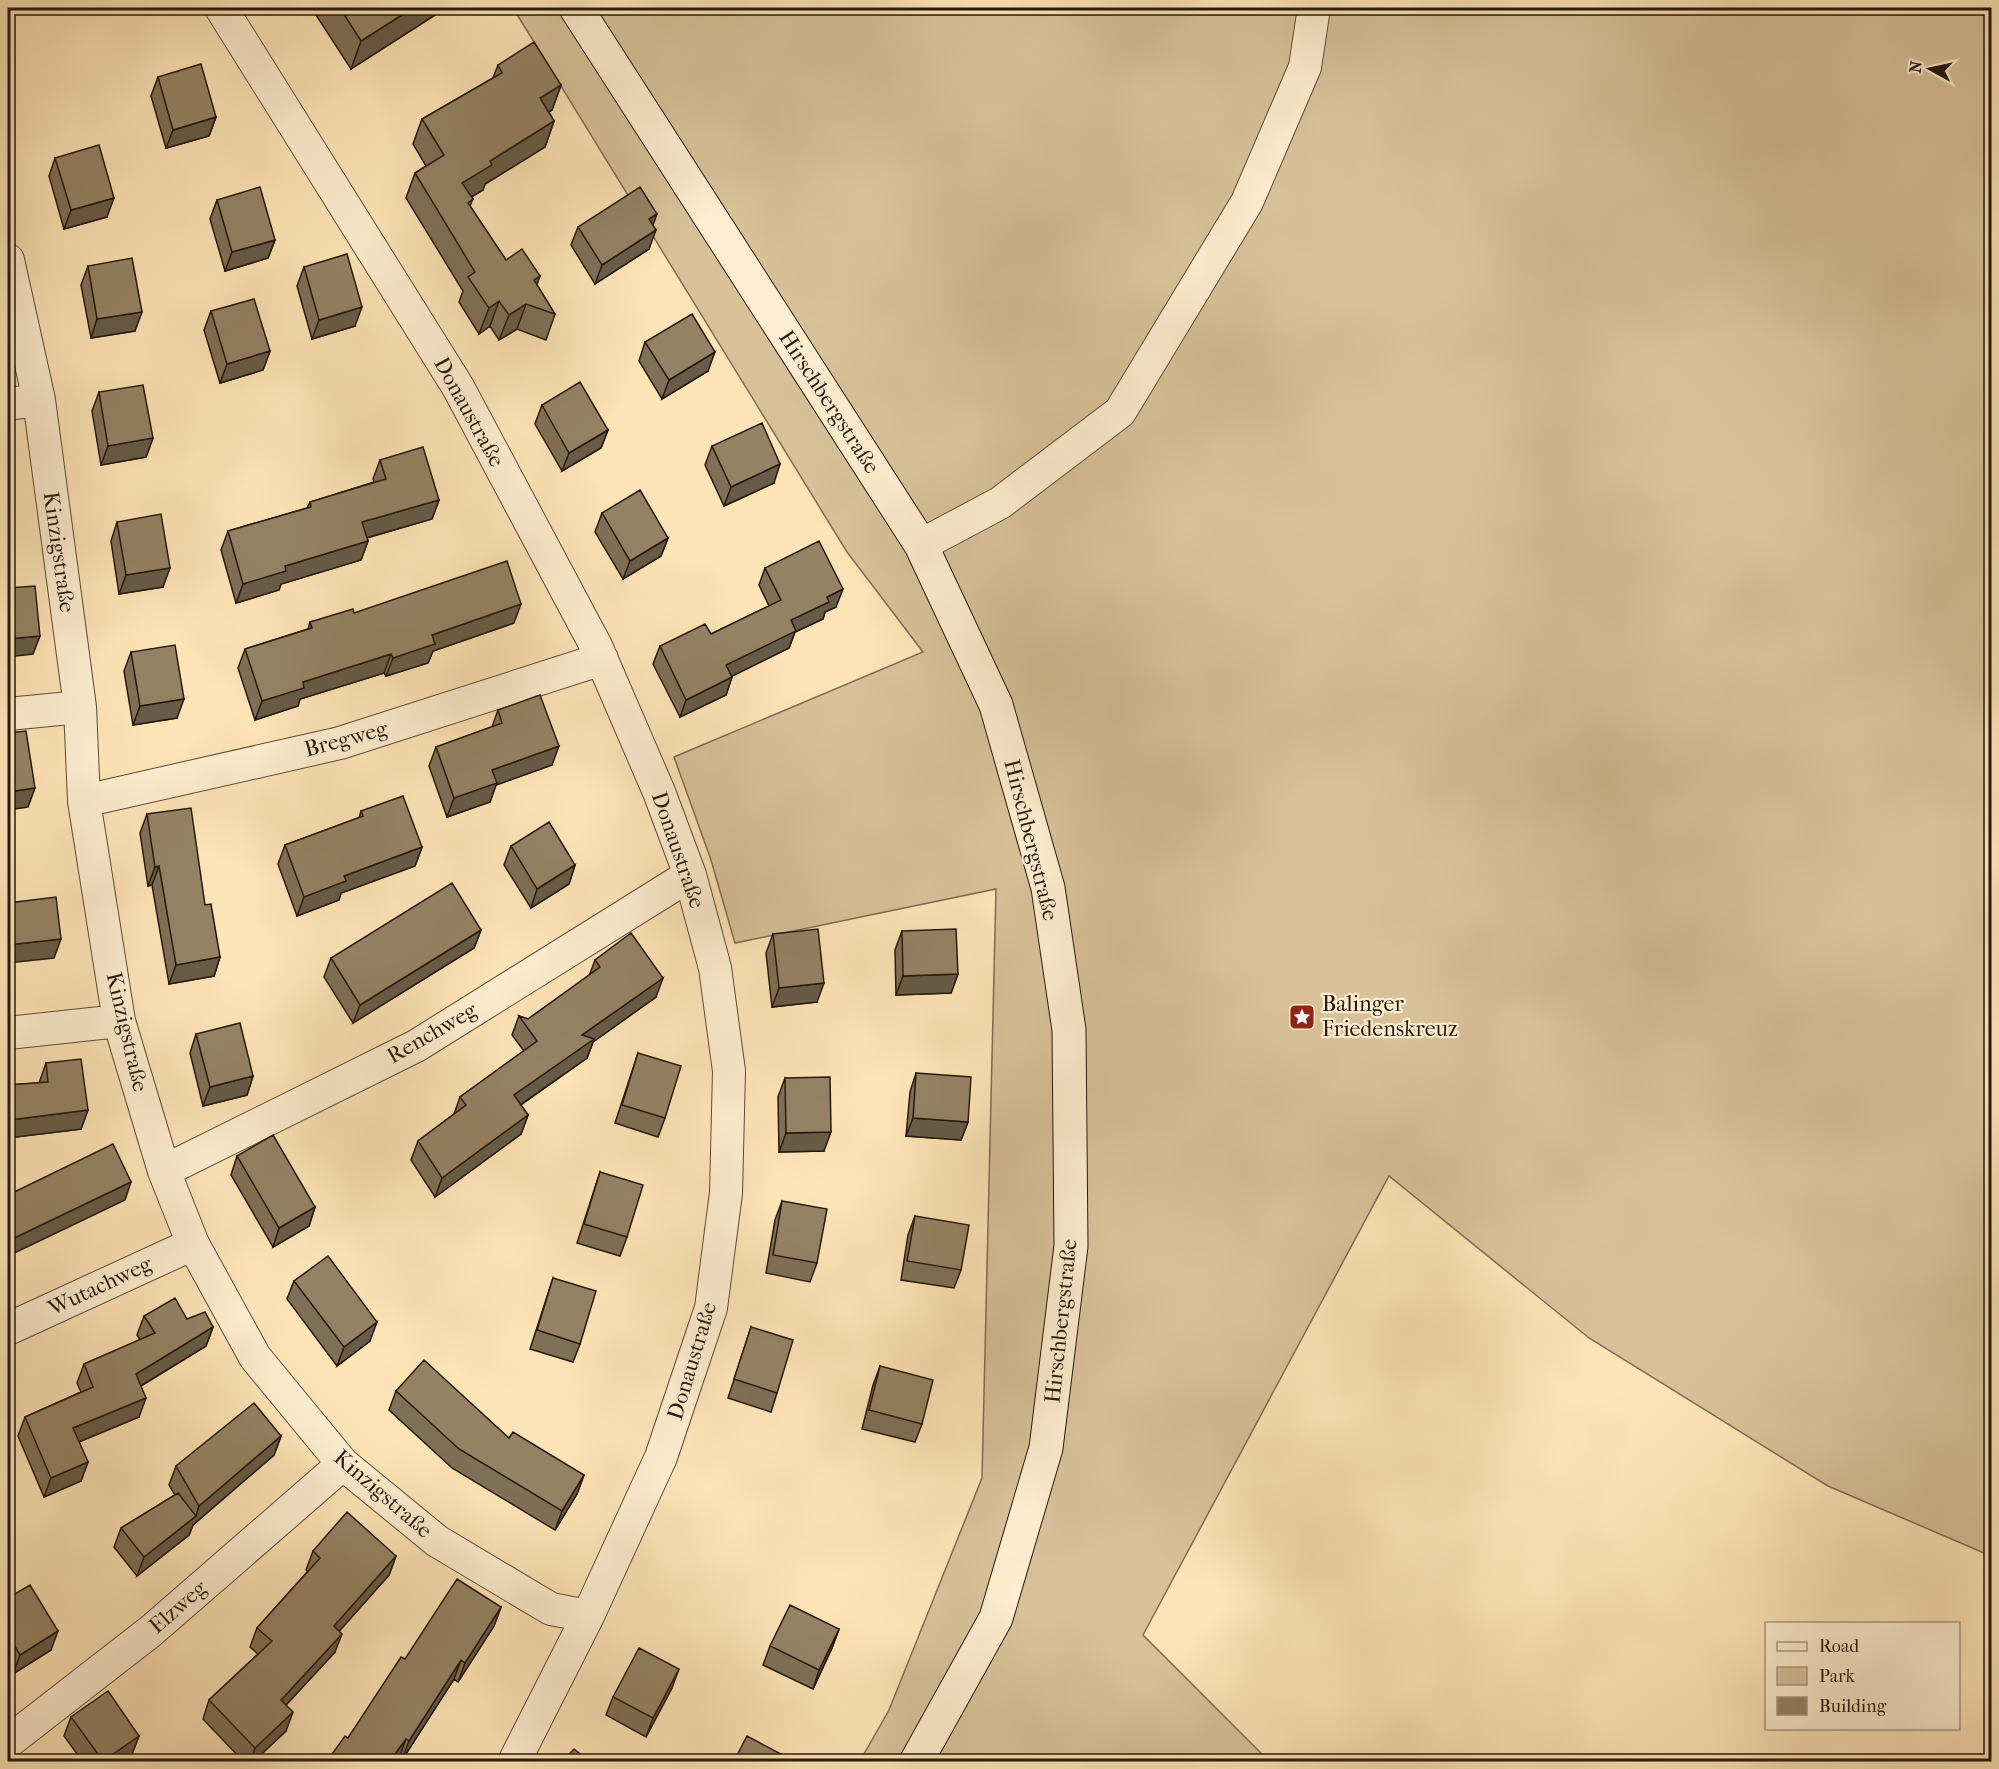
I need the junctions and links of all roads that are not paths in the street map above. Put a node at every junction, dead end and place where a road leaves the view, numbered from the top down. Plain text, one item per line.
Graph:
1 (221, 8) edge
2 (576, 8) edge
3 (1314, 8) edge
4 (8, 260) edge
5 (39, 400) junction
6 (8, 404) edge
7 (921, 545) junction
8 (602, 659) junction
9 (80, 707) junction
10 (8, 714) edge
11 (84, 801) junction
12 (690, 875) junction
13 (119, 1021) junction
14 (8, 1033) edge
15 (164, 1171) junction
16 (193, 1244) junction
17 (8, 1329) edge
18 (343, 1464) junction
19 (588, 1616) junction
20 (8, 1742) edge
21 (514, 1761) edge
22 (916, 1761) edge

1 - 8 street, Donaustraße
2 - 7 street, Hirschbergstraße
3 - 7 street
4 - 5 street, Kinzigstraße
5 - 6 street
5 - 9 street, Kinzigstraße
7 - 22 street, Hirschbergstraße
8 - 11 street, Bregweg
8 - 12 street, Donaustraße
9 - 10 street
9 - 11 street, Kinzigstraße
11 - 13 street, Kinzigstraße
12 - 15 street, Renchweg
12 - 19 street, Donaustraße
13 - 14 street
13 - 15 street, Kinzigstraße
15 - 16 street, Kinzigstraße
16 - 17 street, Wutachweg
16 - 18 street, Kinzigstraße
18 - 19 street, Kinzigstraße
18 - 20 street, Elzweg
19 - 21 street, Donaustraße

